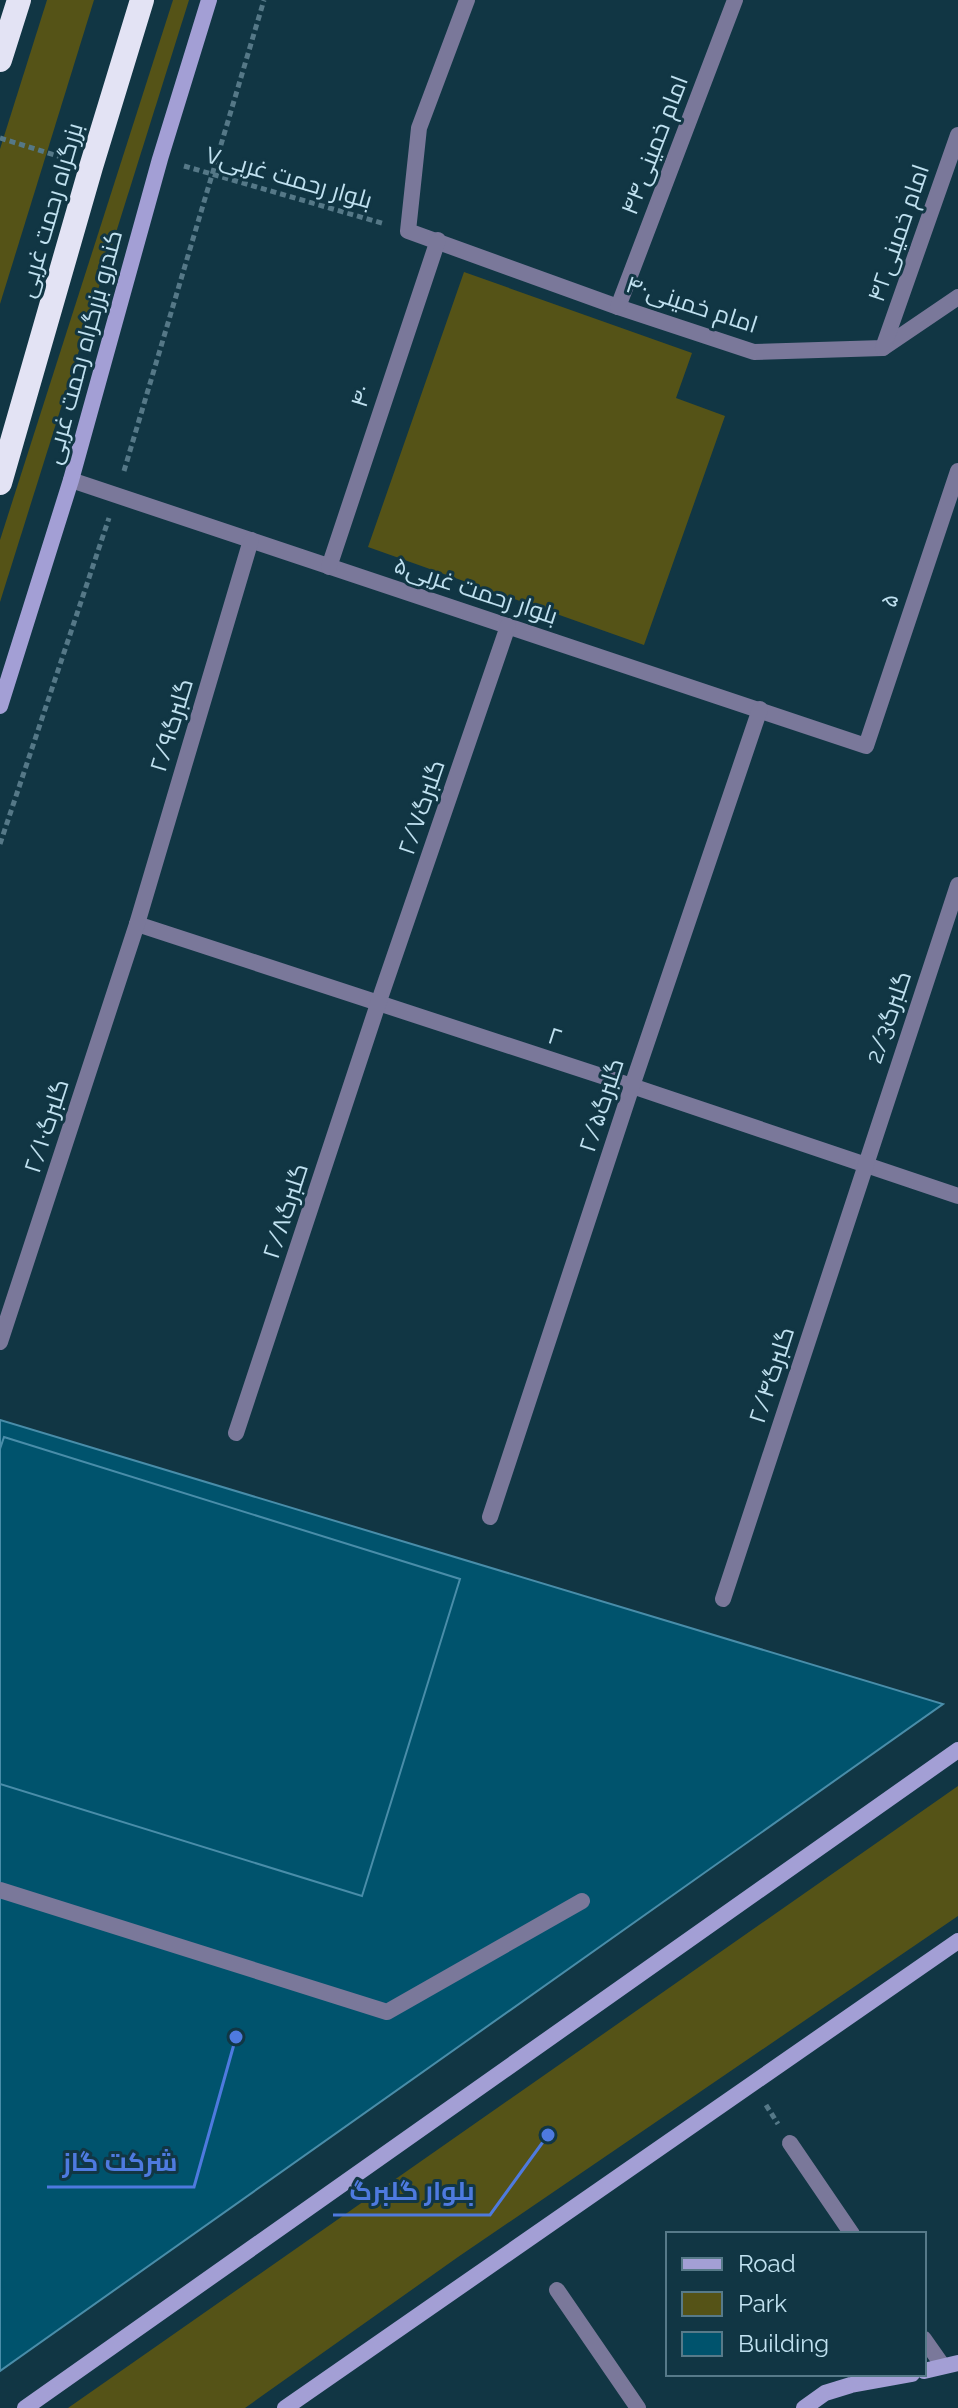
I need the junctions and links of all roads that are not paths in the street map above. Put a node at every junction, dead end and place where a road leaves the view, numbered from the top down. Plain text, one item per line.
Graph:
1 (19, 0) edge
2 (142, 0) edge
3 (209, 0) edge
4 (467, 0) edge
5 (735, 0) edge
6 (0, 60) edge
7 (958, 135) edge
8 (438, 240) junction
9 (958, 297) edge
10 (618, 307) junction
11 (883, 348) junction
12 (958, 471) edge
13 (71, 480) junction
14 (0, 483) edge
15 (251, 540) junction
16 (329, 567) junction
17 (508, 626) junction
18 (0, 706) edge
19 (760, 709) junction
20 (866, 746) joint
21 (958, 885) edge
22 (137, 924) junction
23 (378, 1004) junction
24 (632, 1086) junction
25 (864, 1165) junction
26 (958, 1196) edge
27 (0, 1342) edge
28 (236, 1433) dead end
29 (490, 1517) dead end
30 (723, 1599) dead end
31 (958, 1750) edge
32 (0, 1890) edge
33 (582, 1901) dead end
34 (958, 1941) edge
35 (790, 2143) road end
36 (851, 2232) edge
37 (557, 2290) dead end
38 (926, 2341) edge
39 (950, 2364) edge
40 (926, 2370) edge
41 (901, 2376) edge
42 (25, 2408) edge
43 (285, 2408) edge
44 (638, 2408) edge
45 (804, 2408) edge

1 - 6 highway
2 - 14 highway, بزرگراه رحمت غربی
3 - 13 street, کندرو بزرگراه رحمت غربی
4 - 8 street, امام خمینی۴۰
5 - 10 street, ۴۴امام خمینی
7 - 11 street, امام خمینی۴۲
8 - 10 street, امام خمینی۴۰
8 - 16 street, ۴۰
9 - 11 street
10 - 11 street, امام خمینی۴۰
12 - 20 street, ۵
13 - 15 street, بلوار رحمت غربی۵
13 - 18 street, کندرو بزرگراه رحمت غربی
15 - 16 street, بلوار رحمت غربی۵
15 - 22 street, گلبرگ۲/۹
16 - 17 street, بلوار رحمت غربی۵
17 - 19 street, بلوار رحمت غربی۵
17 - 23 street, گلبرگ۲/۷
19 - 20 street, بلوار رحمت غربی۵
19 - 24 street, گلبرگ۲/۵
21 - 25 street, 2/3گلبرگ
22 - 23 street, ۲
22 - 27 street, گلبرگ۲/۱۰
23 - 24 street, ۲
23 - 28 street, گلبرگ۲/۸
24 - 25 street, ۲
24 - 29 street, گلبرگ۲/۵
25 - 26 street, ۲
25 - 30 street, گلبرگ۲/۴
31 - 42 street
32 - 33 street
34 - 43 street
35 - 36 street
37 - 44 street
38 - 39 street
39 - 40 street
41 - 45 street

